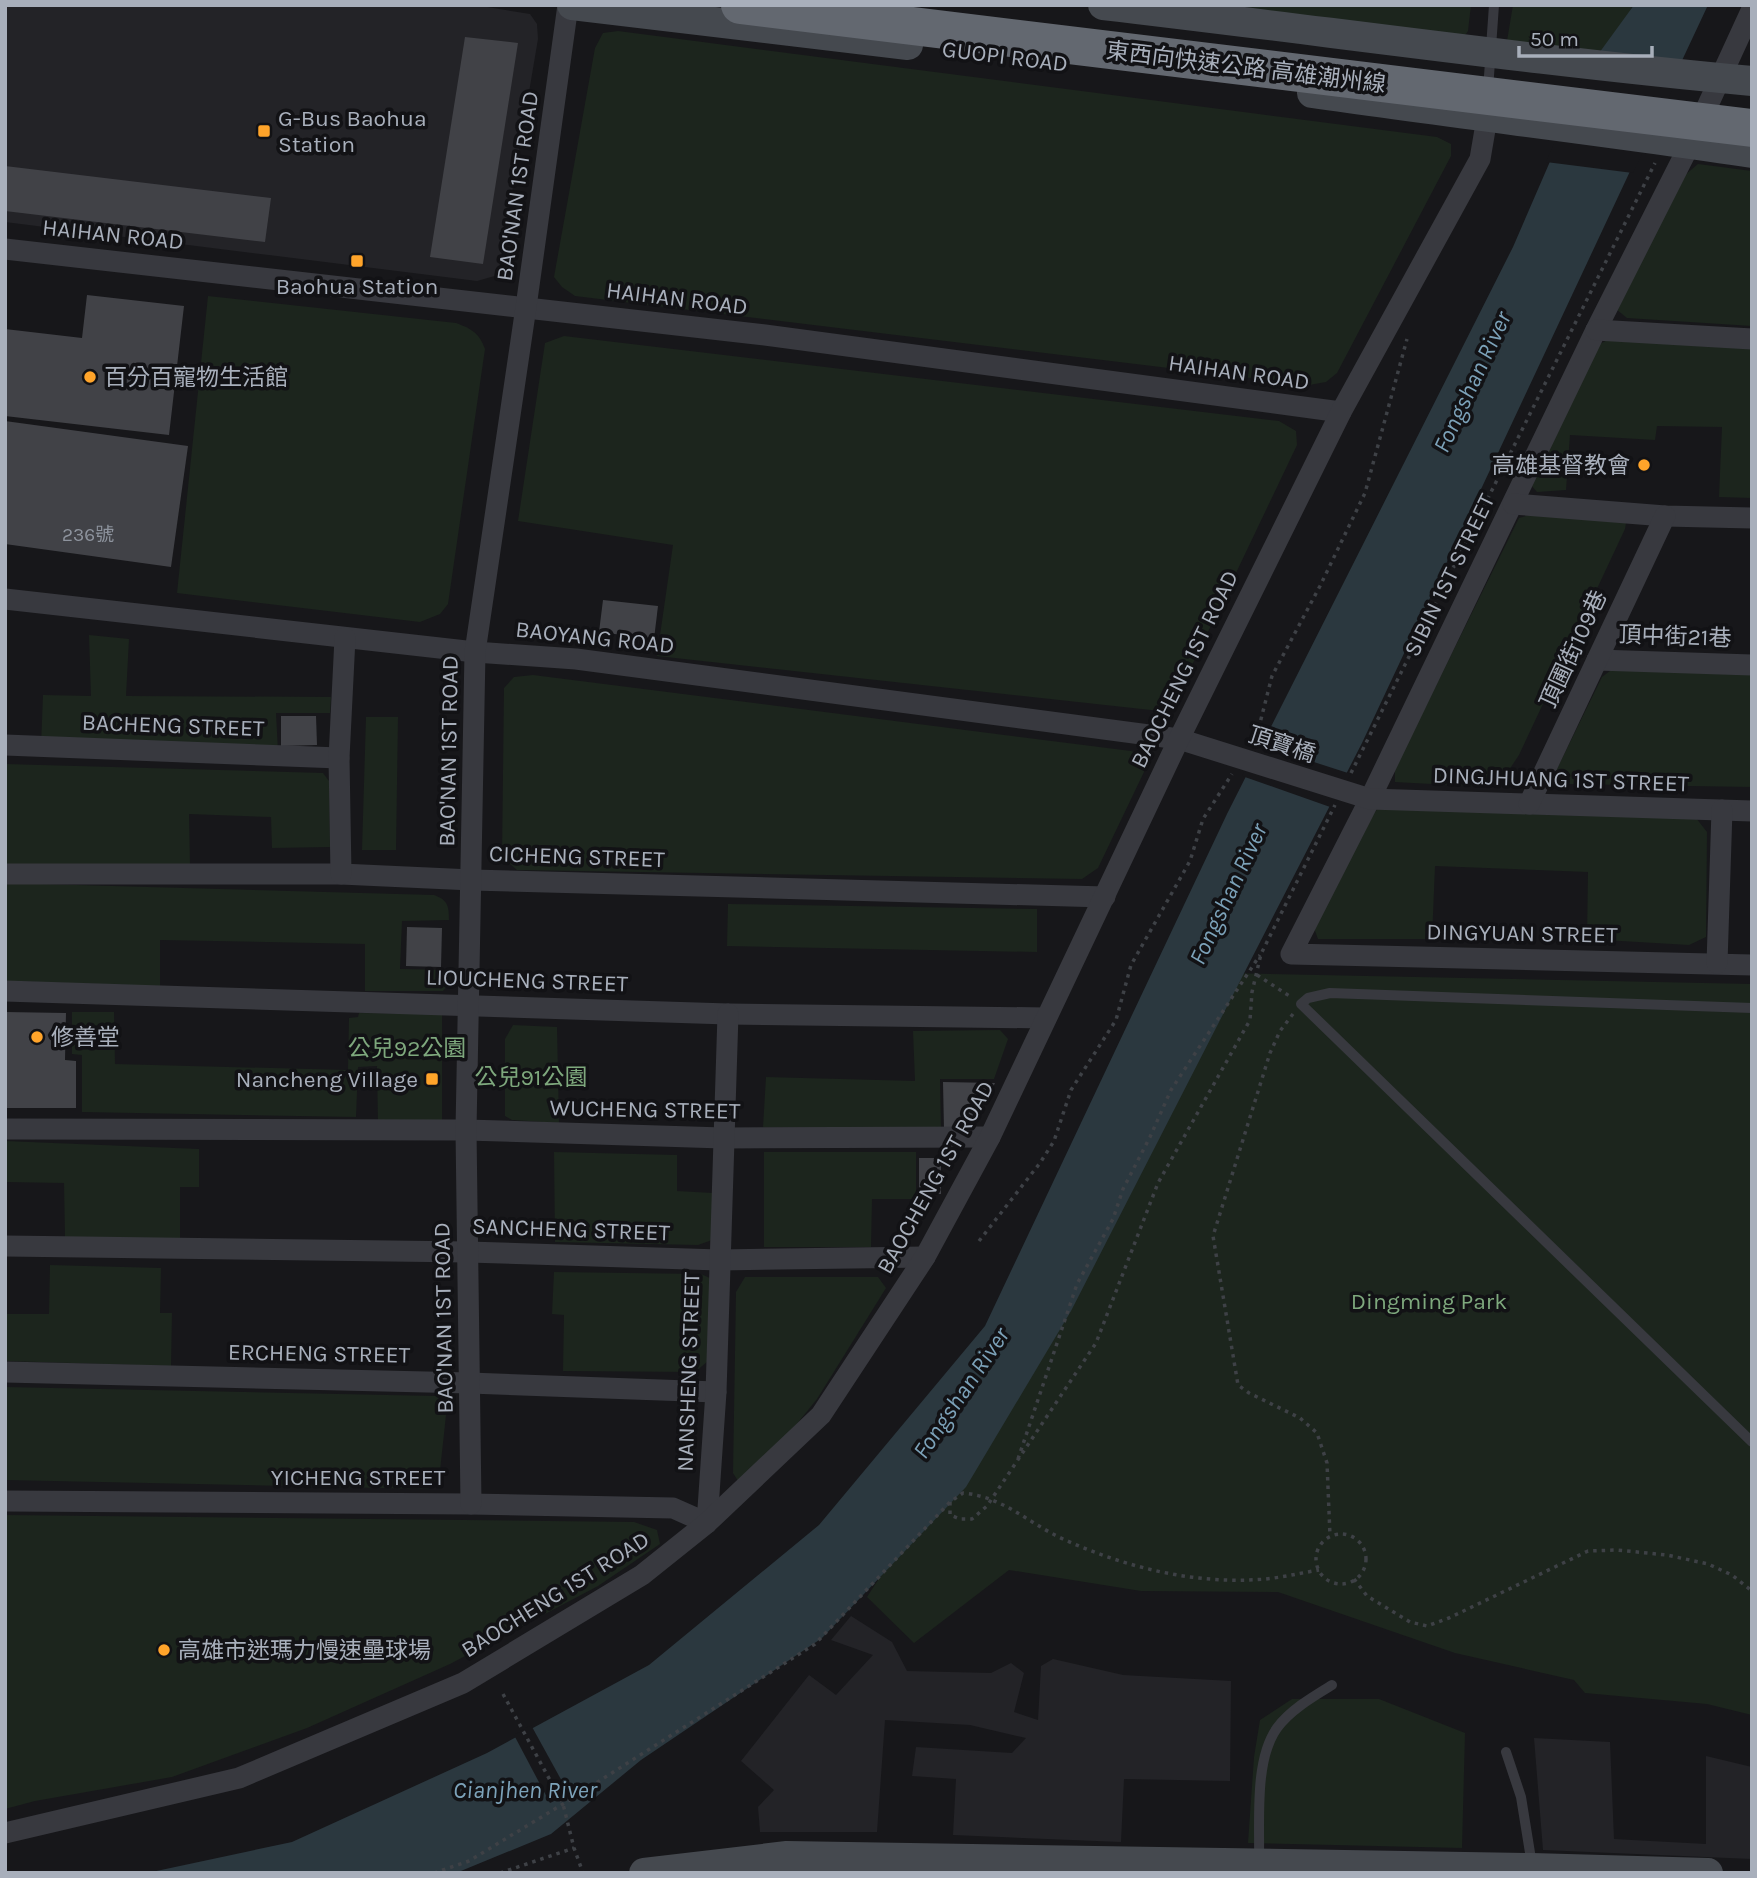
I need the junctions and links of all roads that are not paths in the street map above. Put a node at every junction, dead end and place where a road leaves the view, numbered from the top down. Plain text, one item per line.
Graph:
1 (570, 5) edge
2 (740, 5) edge
3 (951, 5) edge
4 (1102, 5) edge
5 (1494, 5) edge
6 (1752, 9) edge
7 (1489, 54) junction
8 (1744, 112) edge
9 (1487, 118) junction
10 (1670, 140) junction
11 (5, 249) edge
12 (526, 307) junction
13 (1596, 330) junction
14 (1752, 339) edge
15 (1341, 411) junction
16 (1513, 504) junction
17 (1665, 516) junction
18 (1752, 518) edge
19 (5, 598) edge
20 (345, 638) junction
21 (475, 652) junction
22 (1597, 660) junction
23 (1752, 664) edge
24 (1179, 739) junction
25 (5, 745) edge
26 (339, 758) junction
27 (1370, 799) junction
28 (1529, 804) junction
29 (1722, 810) junction
30 (1752, 811) edge
31 (5, 874) edge
32 (341, 874) junction
33 (472, 880) junction
34 (1105, 897) junction
35 (1291, 954) joint
36 (1717, 964) junction
37 (1752, 965) edge
38 (5, 990) edge
39 (469, 1004) junction
40 (1752, 1007) edge
41 (728, 1014) junction
42 (1046, 1018) junction
43 (5, 1129) edge
44 (466, 1130) junction
45 (990, 1137) junction
46 (723, 1138) junction
47 (5, 1246) edge
48 (468, 1252) junction
49 (925, 1257) junction
50 (719, 1260) junction
51 (5, 1373) edge
52 (470, 1382) junction
53 (716, 1392) junction
54 (1752, 1441) edge
55 (5, 1501) edge
56 (471, 1504) junction
57 (707, 1522) junction
58 (1332, 1685) dead end
59 (1506, 1752) dead end
60 (5, 1833) edge
61 (1259, 1864) junction
62 (1533, 1870) edge
63 (644, 1873) edge
64 (1708, 1873) edge

1 - 9 main road, GUOPI ROAD
1 - 12 street, BAO'NAN 1ST ROAD
2 - 8 highway, 東西向快速公路 高雄潮州線
3 - 8 highway, 東西向快速公路 高雄潮州線
4 - 7 main road
5 - 7 lane
6 - 8 street, SIBIN 1ST STREET
7 - 8 main road
7 - 9 lane
8 - 10 main road
8 - 10 street, SIBIN 1ST STREET
9 - 10 main road, GUOPI ROAD
9 - 15 street, BAOCHENG 1ST ROAD
10 - 13 street, SIBIN 1ST STREET
11 - 12 street, HAIHAN ROAD
12 - 15 street, HAIHAN ROAD
12 - 21 street, BAO'NAN 1ST ROAD
13 - 14 street
13 - 16 street, SIBIN 1ST STREET
15 - 24 street, BAOCHENG 1ST ROAD
16 - 17 street
16 - 27 street, SIBIN 1ST STREET
17 - 18 street
17 - 22 street, 頂圃街109巷
19 - 20 street, BAOYANG ROAD
20 - 21 street, BAOYANG ROAD
20 - 26 street
21 - 24 street, BAOYANG ROAD
21 - 33 street, BAO'NAN 1ST ROAD
22 - 23 street, 頂中街21巷
22 - 28 street, 頂圃街109巷
24 - 27 street, 頂寶橋
24 - 34 street, BAOCHENG 1ST ROAD
25 - 26 street, BACHENG STREET
26 - 32 street
27 - 28 street, DINGJHUANG 1ST STREET
27 - 35 street, SIBIN 1ST STREET
28 - 29 street, DINGJHUANG 1ST STREET
29 - 30 street, DINGJHUANG 1ST STREET
29 - 36 street
31 - 32 street, CICHENG STREET
32 - 33 street, CICHENG STREET
33 - 34 street, CICHENG STREET
33 - 39 street, BAO'NAN 1ST ROAD
34 - 42 street, BAOCHENG 1ST ROAD
35 - 36 street, DINGYUAN STREET
36 - 37 street, DINGYUAN STREET
38 - 39 street, LIOUCHENG STREET
39 - 41 street, LIOUCHENG STREET
39 - 44 street, BAO'NAN 1ST ROAD
40 - 54 lane
41 - 42 street, LIOUCHENG STREET
41 - 46 street, NANSHENG STREET
42 - 45 street, BAOCHENG 1ST ROAD
43 - 44 street, WUCHENG STREET
44 - 46 street, WUCHENG STREET
44 - 48 street, BAO'NAN 1ST ROAD
45 - 46 street, WUCHENG STREET
45 - 49 street, BAOCHENG 1ST ROAD
46 - 50 street, NANSHENG STREET
47 - 48 street, SANCHENG STREET
48 - 50 street, SANCHENG STREET
48 - 52 street, BAO'NAN 1ST ROAD
49 - 50 street, SANCHENG STREET
49 - 57 street, BAOCHENG 1ST ROAD
50 - 53 street, NANSHENG STREET
51 - 52 street, ERCHENG STREET
52 - 53 street, ERCHENG STREET
52 - 56 street, BAO'NAN 1ST ROAD
53 - 57 street, NANSHENG STREET
55 - 56 street, YICHENG STREET
56 - 57 street, YICHENG STREET
57 - 60 street, BAOCHENG 1ST ROAD
58 - 61 lane
59 - 62 lane
61 - 62 main road
61 - 63 main road
62 - 64 main road

